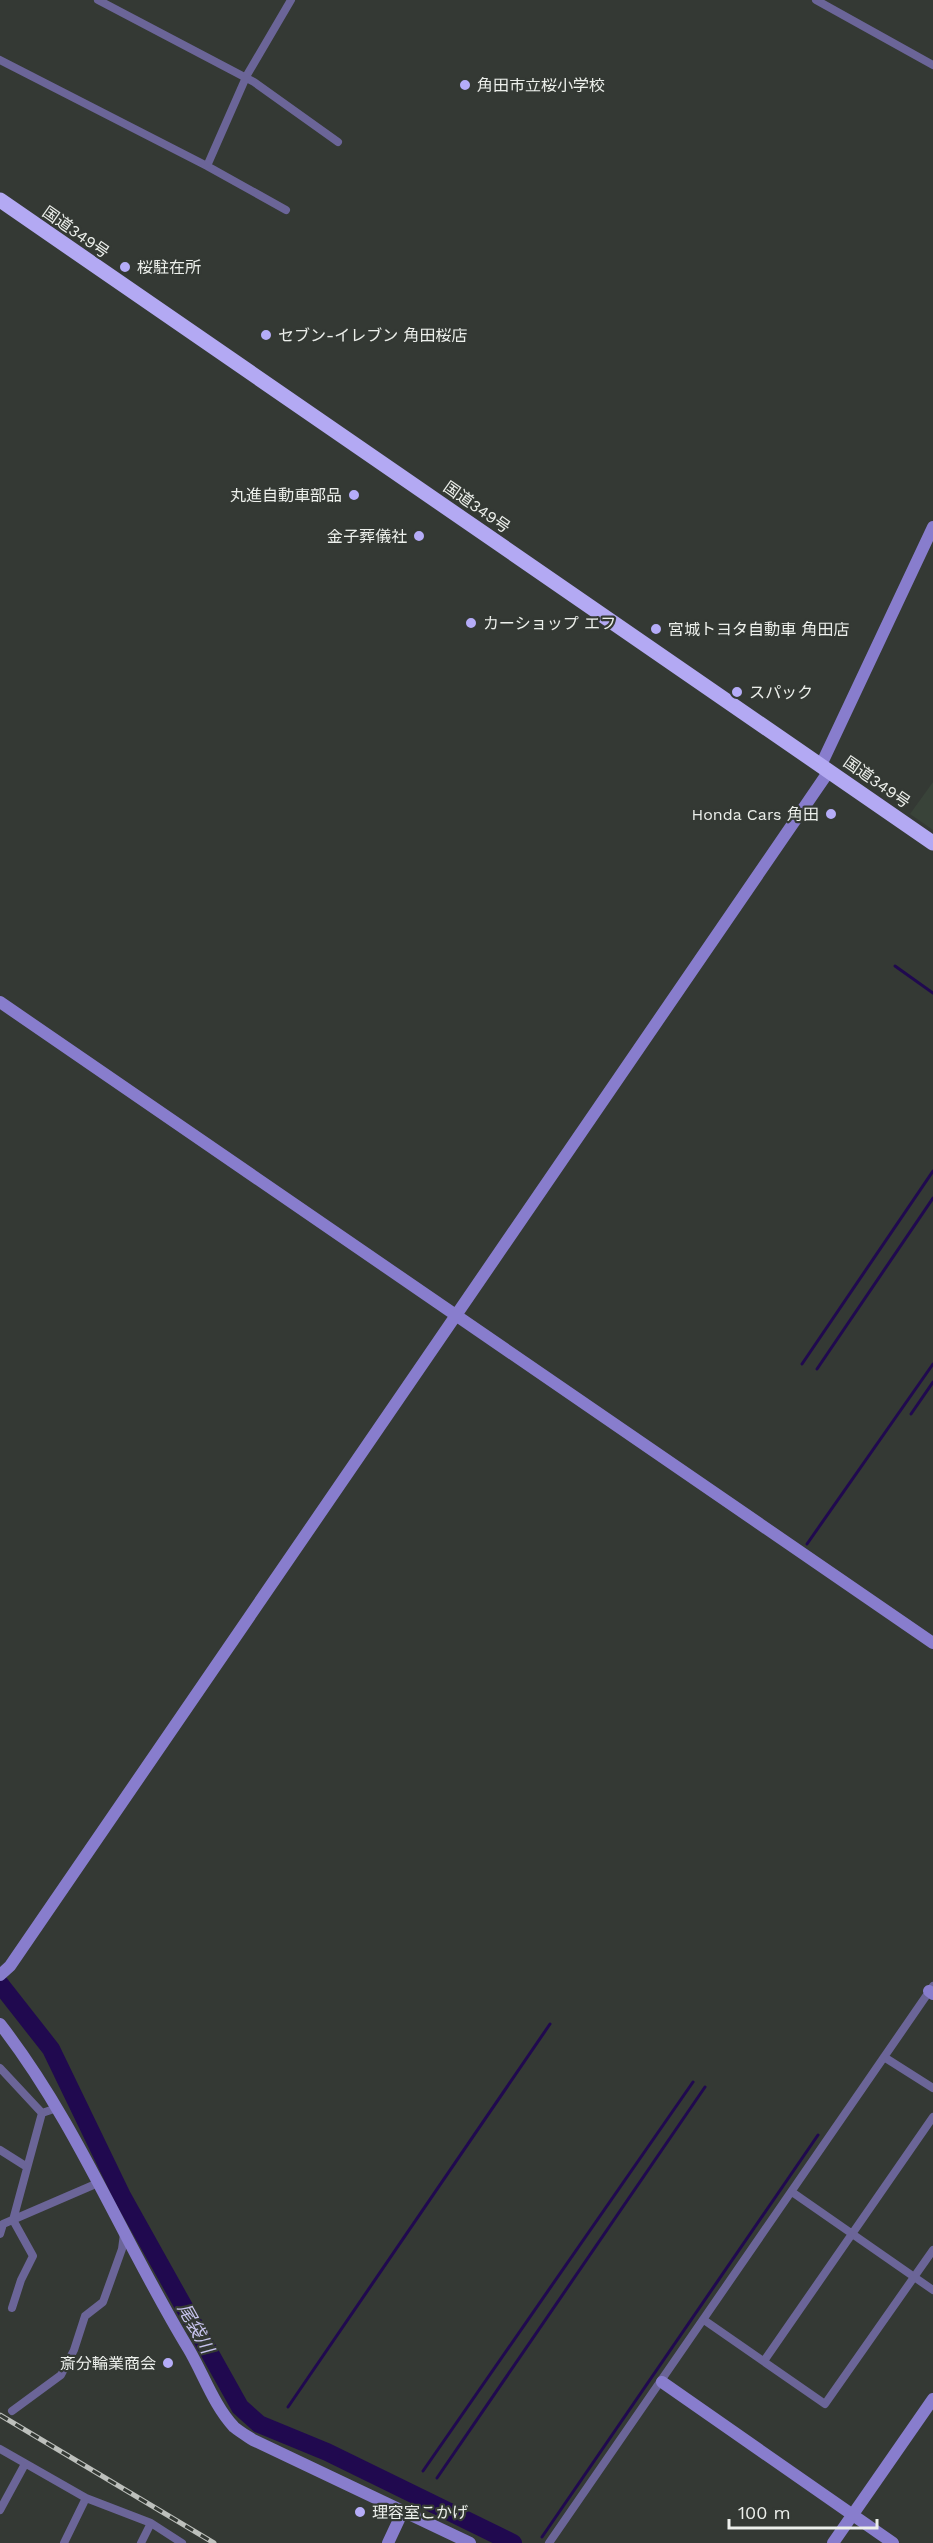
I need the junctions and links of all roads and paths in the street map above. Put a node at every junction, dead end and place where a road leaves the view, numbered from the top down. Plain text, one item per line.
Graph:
1 (98, 0) edge
2 (291, 0) edge
3 (816, 0) edge
4 (0, 60) edge
5 (933, 65) edge
6 (246, 78) junction
7 (338, 142) dead end
8 (207, 166) junction
9 (0, 200) edge
10 (286, 210) dead end
11 (933, 527) edge
12 (825, 768) junction
13 (933, 843) edge
14 (0, 1002) edge
15 (457, 1317) junction
16 (933, 1643) edge
17 (2, 1973) edge
18 (932, 1990) edge
19 (0, 2024) edge
20 (884, 2057) junction
21 (0, 2068) edge
22 (933, 2088) edge
23 (57, 2108) junction
24 (42, 2112) junction
25 (933, 2117) edge
26 (0, 2150) edge
27 (27, 2167) junction
28 (98, 2183) junction
29 (792, 2192) junction
30 (13, 2220) junction
31 (2, 2223) edge
32 (0, 2234) edge
33 (124, 2234) junction
34 (852, 2234) junction
35 (933, 2250) edge
36 (915, 2277) junction
37 (933, 2290) edge
38 (12, 2308) dead end
39 (704, 2320) junction
40 (764, 2361) junction
41 (662, 2382) junction
42 (933, 2399) edge
43 (12, 2411) dead end
44 (0, 2449) edge
45 (25, 2464) junction
46 (86, 2498) junction
47 (0, 2510) edge
48 (403, 2511) junction
49 (853, 2515) junction
50 (151, 2523) junction
51 (64, 2543) edge
52 (141, 2543) edge
53 (182, 2543) edge
54 (388, 2543) edge
55 (470, 2543) edge
56 (549, 2543) edge
57 (833, 2543) edge
58 (893, 2543) edge

1 - 6 street
2 - 6 street
3 - 5 street
4 - 8 street
6 - 7 street
6 - 8 street
8 - 10 street
9 - 12 highway, 国道349号
11 - 12 street
12 - 13 highway, 国道349号
12 - 15 street
14 - 15 street
15 - 16 street
15 - 17 street
18 - 20 street
19 - 23 street
20 - 22 street
20 - 29 street
21 - 24 street
23 - 24 street
23 - 28 street
24 - 27 street
25 - 34 street
26 - 27 street
27 - 30 street
28 - 30 street
28 - 33 street
29 - 34 street
29 - 39 street
30 - 31 street
30 - 38 street
31 - 32 street
33 - 43 street
33 - 48 street
34 - 36 street
34 - 40 street
35 - 36 street
36 - 37 street
36 - 40 street
39 - 40 street
39 - 41 street
41 - 49 street
41 - 56 street
42 - 49 street
44 - 45 street
45 - 46 street
45 - 47 street
46 - 50 street
46 - 51 street
48 - 54 street
48 - 55 street
49 - 57 street
49 - 58 street
50 - 52 street
50 - 53 street

